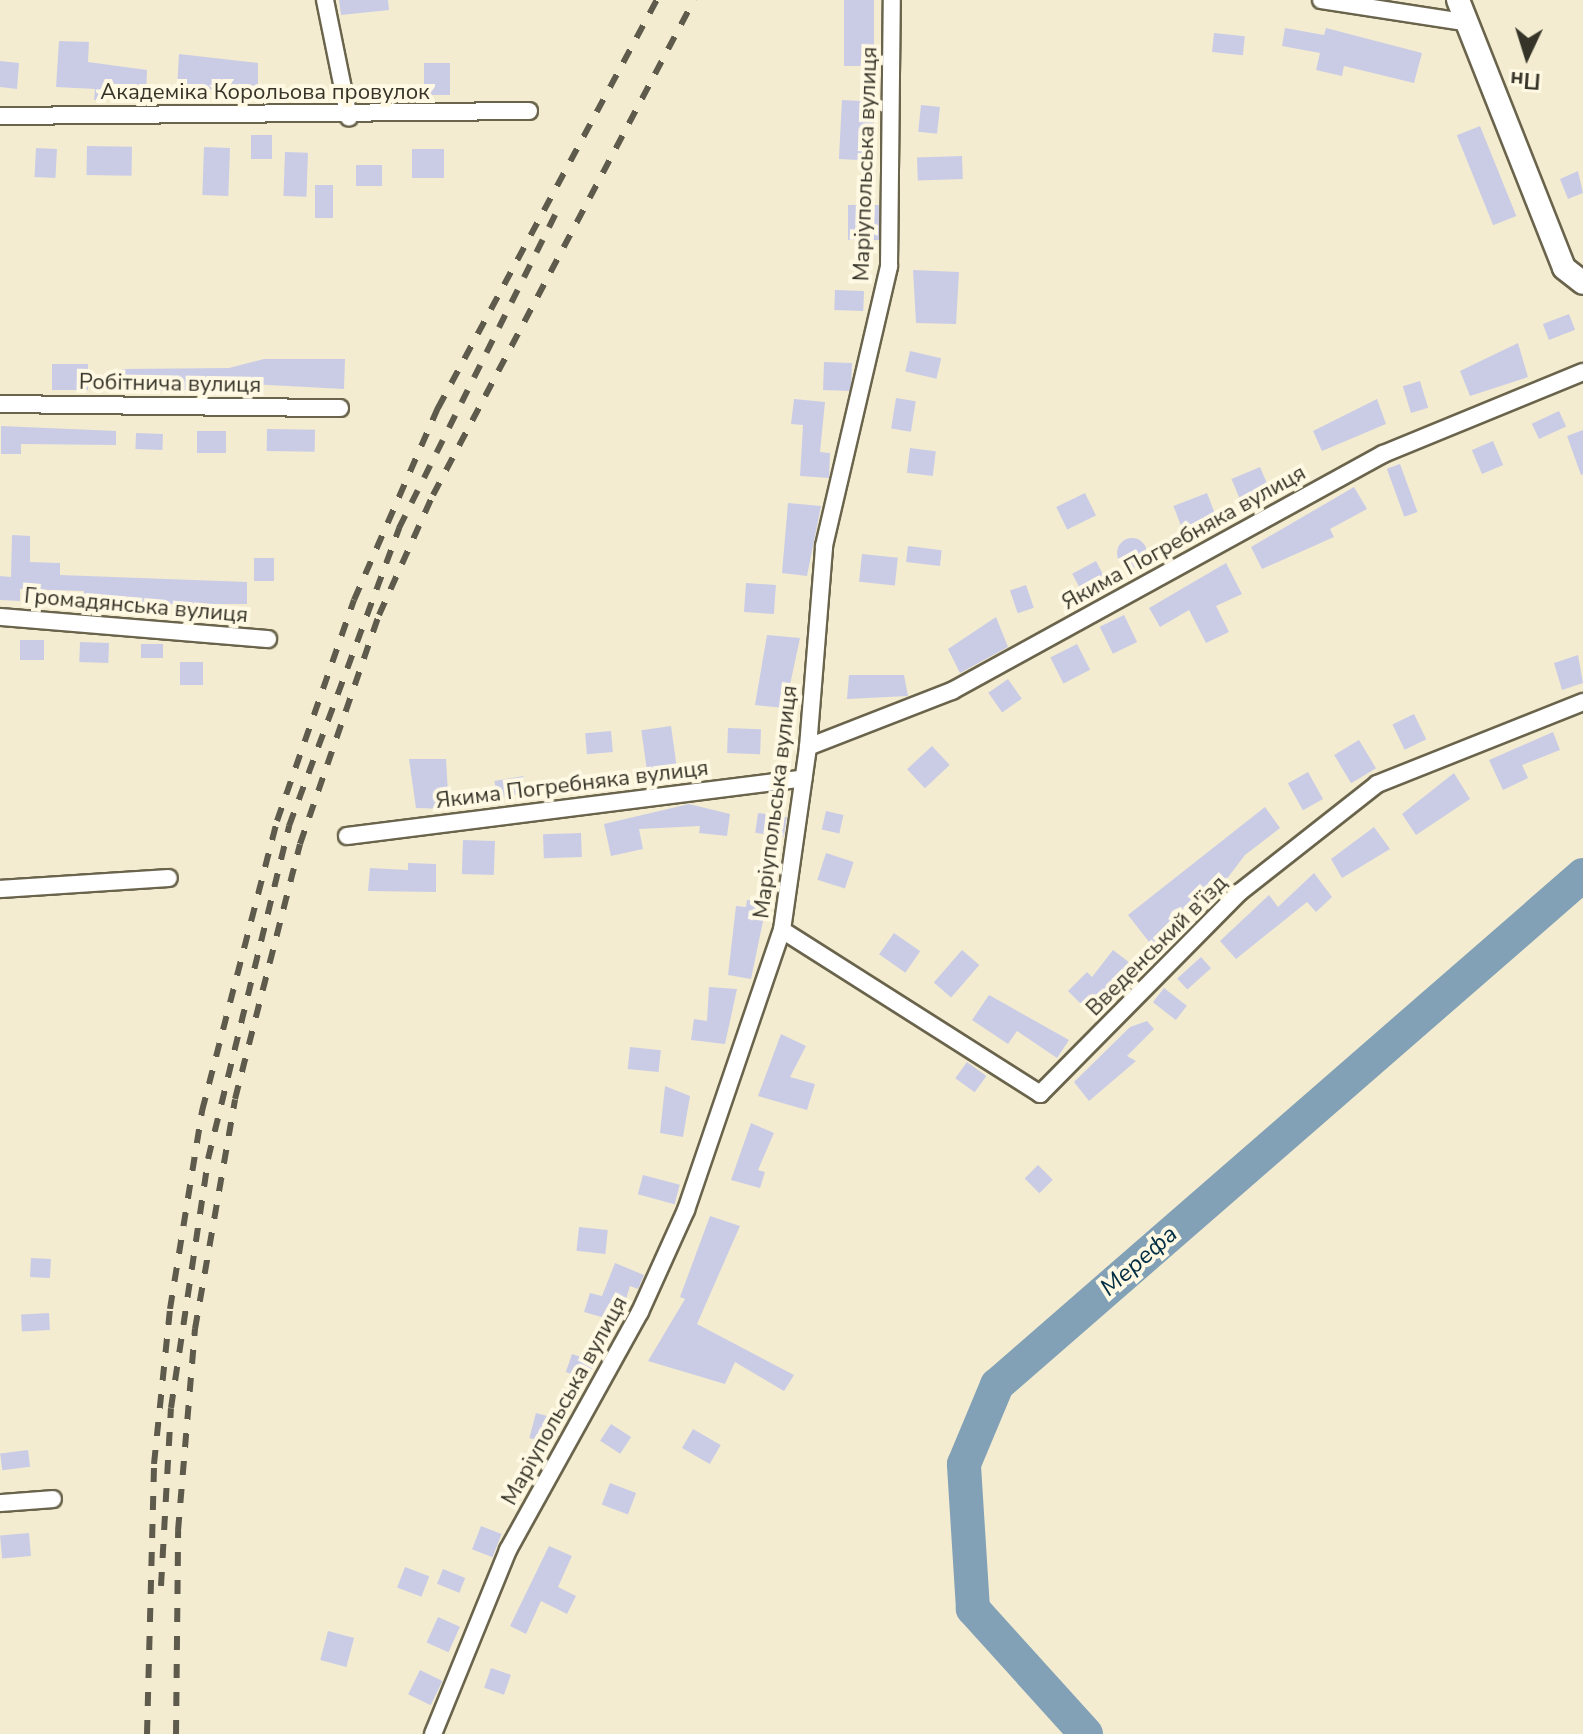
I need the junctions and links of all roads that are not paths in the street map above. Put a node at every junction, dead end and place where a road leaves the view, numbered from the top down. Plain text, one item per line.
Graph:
1 (325, 0) edge
2 (892, 0) edge
3 (1321, 0) edge
4 (1458, 0) edge
5 (1469, 23) junction
6 (529, 111) dead end
7 (0, 116) edge
8 (349, 118) junction
9 (1583, 283) edge
10 (1583, 372) edge
11 (0, 404) edge
12 (340, 408) dead end
13 (0, 617) edge
14 (268, 639) dead end
15 (1583, 702) edge
16 (808, 747) junction
17 (803, 778) junction
18 (347, 836) dead end
19 (169, 878) dead end
20 (0, 889) edge
21 (782, 930) junction
22 (53, 1499) dead end
23 (0, 1503) edge
24 (433, 1734) edge

1 - 8 street
2 - 16 street, Маріупольська вулиця
3 - 5 street
4 - 5 street
5 - 9 street
6 - 8 street, Академіка Корольова провулок
7 - 8 street, Академіка Корольова провулок
10 - 16 street, Якима Погребняка вулиця
11 - 12 street, Робітнича вулиця
13 - 14 street, Громадянська вулиця
15 - 21 street, Введенський в'їзд
16 - 17 street, Маріупольська вулиця
17 - 18 street, Якима Погребняка вулиця
17 - 21 street, Маріупольська вулиця
19 - 20 street
21 - 24 street, Маріупольська вулиця
22 - 23 street

